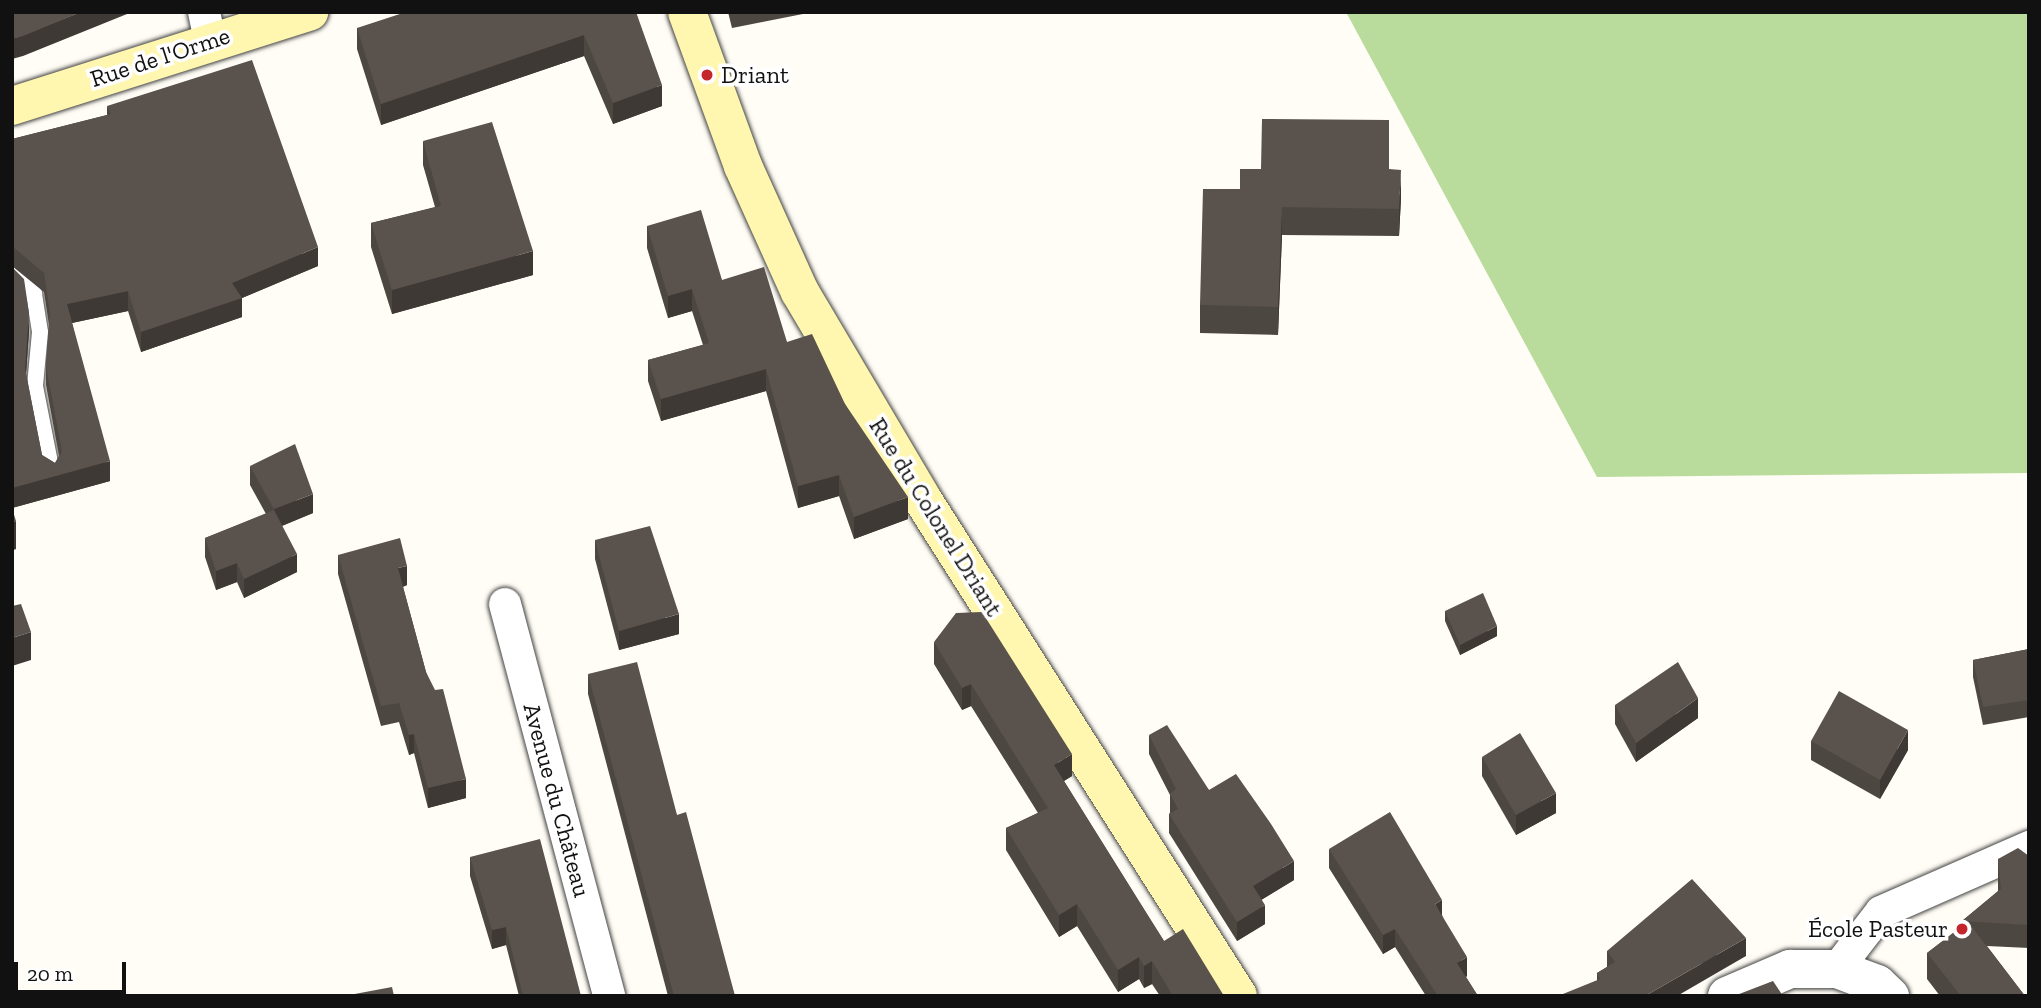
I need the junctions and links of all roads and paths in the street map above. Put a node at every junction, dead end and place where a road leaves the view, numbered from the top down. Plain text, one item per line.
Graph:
1 (309, 12) edge
2 (687, 12) edge
3 (207, 26) edge
4 (12, 106) edge
5 (12, 274) edge
6 (52, 474) edge
7 (505, 604) dead end
8 (2029, 846) edge
9 (1837, 969) junction
10 (609, 996) edge
11 (1237, 996) edge
12 (1727, 996) edge
13 (1889, 996) edge

1 - 3 main road, Rue de l'Orme
2 - 11 main road, Rue du Colonel Driant
3 - 4 main road, Rue de l'Orme
5 - 6 lane
7 - 10 street, Avenue du Château
8 - 9 street
9 - 12 street
9 - 13 street

